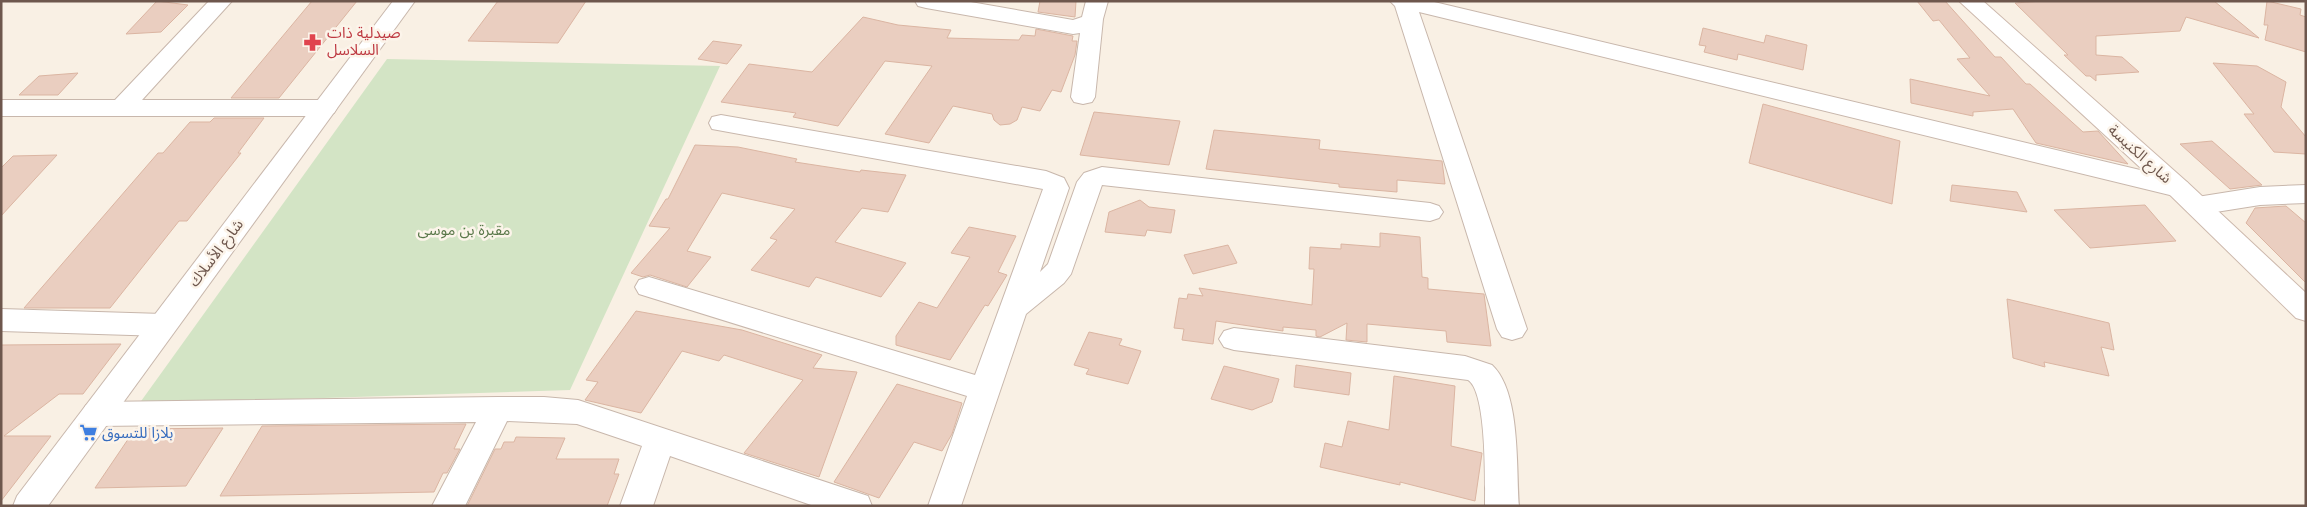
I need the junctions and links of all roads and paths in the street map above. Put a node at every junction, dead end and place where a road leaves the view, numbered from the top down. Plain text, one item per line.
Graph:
1 (221, 1) edge
2 (404, 1) edge
3 (926, 1) edge
4 (1970, 1) edge
5 (1403, 2) edge
6 (1095, 11) edge
7 (1083, 97) dead end
8 (1, 108) edge
9 (325, 108) junction
10 (121, 109) junction
11 (721, 123) dead end
12 (2178, 188) junction
13 (2306, 194) edge
14 (2197, 206) junction
15 (1430, 212) dead end
16 (649, 287) dead end
17 (1014, 308) junction
18 (2306, 310) edge
19 (1, 320) edge
20 (163, 325) junction
21 (1512, 329) dead end
22 (1234, 339) dead end
23 (984, 390) junction
24 (498, 409) junction
25 (97, 414) junction
26 (660, 439) junction
27 (29, 506) edge
28 (448, 506) edge
29 (636, 506) edge
30 (856, 506) edge
31 (944, 506) edge
32 (1502, 506) edge

1 - 10 street
2 - 9 street, شارع الأسلاك
3 - 6 street
4 - 12 street, شارع الكنيسة
5 - 12 street
5 - 21 street
6 - 7 street
8 - 10 street
9 - 10 street
9 - 20 street, شارع الأسلاك
11 - 17 street
12 - 14 street, شارع الكنيسة
13 - 14 street
14 - 18 street, شارع الكنيسة
15 - 17 street
16 - 23 street
17 - 23 street
19 - 20 street
20 - 25 street, شارع الأسلاك
22 - 32 street
23 - 31 street
24 - 25 street
24 - 26 street
24 - 28 street
25 - 27 street, شارع الأسلاك
26 - 29 street
26 - 30 street

